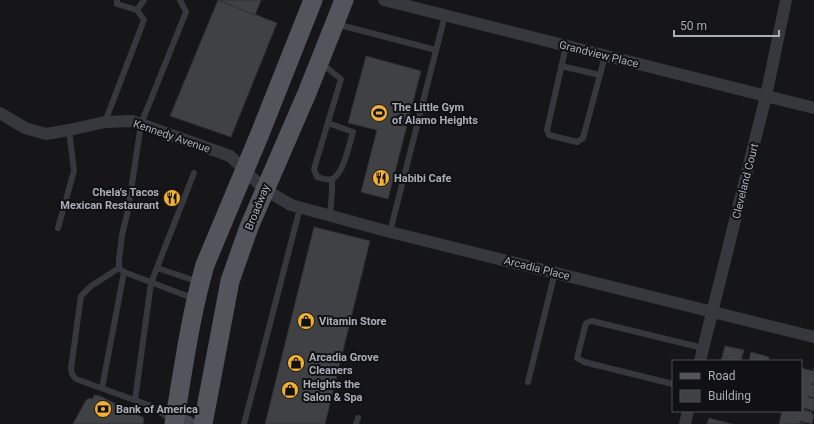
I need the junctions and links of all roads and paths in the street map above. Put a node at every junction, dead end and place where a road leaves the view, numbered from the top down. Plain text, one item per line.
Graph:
1 (117, 0) edge
2 (144, 0) edge
3 (180, 0) edge
4 (313, 0) edge
5 (344, 0) edge
6 (384, 0) edge
7 (786, 0) edge
8 (137, 10) junction
9 (445, 15) junction
10 (335, 24) junction
11 (566, 46) junction
12 (436, 50) junction
13 (605, 56) junction
14 (319, 62) junction
15 (561, 66) junction
16 (600, 75) junction
17 (766, 96) junction
18 (814, 108) edge
19 (0, 113) edge
20 (106, 122) junction
21 (328, 123) junction
22 (141, 124) junction
23 (69, 130) junction
24 (244, 170) junction
25 (194, 173) dead end
26 (332, 179) junction
27 (264, 189) junction
28 (300, 208) junction
29 (330, 216) junction
30 (58, 228) dead end
31 (390, 232) junction
32 (157, 268) junction
33 (122, 270) junction
34 (555, 272) junction
35 (151, 283) junction
36 (198, 291) junction
37 (712, 312) junction
38 (814, 337) edge
39 (703, 348) junction
40 (700, 360) edge
41 (528, 382) dead end
42 (670, 384) edge
43 (102, 388) junction
44 (135, 400) junction
45 (688, 412) edge
46 (178, 423) edge
47 (203, 424) edge
48 (244, 424) edge
49 (684, 424) edge

1 - 8 lane
2 - 8 lane
3 - 22 lane
4 - 24 main road
5 - 10 main road, Broadway
6 - 9 street, Grandview Place
7 - 17 street, Cleveland Court
8 - 20 lane
9 - 11 street, Grandview Place
9 - 12 lane
10 - 12 lane
10 - 14 main road, Broadway
11 - 13 street, Grandview Place
11 - 15 lane
12 - 31 lane
13 - 16 lane
13 - 17 street, Grandview Place
14 - 21 lane
14 - 27 main road, Broadway
15 - 16 lane
15 - 16 lane
17 - 18 street, Grandview Place
17 - 37 street, Cleveland Court
19 - 23 street, Kennedy Avenue
20 - 22 street, Kennedy Avenue
20 - 23 street, Kennedy Avenue
21 - 26 lane
21 - 26 lane
22 - 24 street, Kennedy Avenue
22 - 33 lane
23 - 30 lane
24 - 27 street, Kennedy Avenue
24 - 36 main road
25 - 32 lane
26 - 29 lane
27 - 28 street, Arcadia Place
27 - 47 main road, Broadway
28 - 29 street, Arcadia Place
28 - 48 lane
29 - 31 street, Arcadia Place
31 - 34 street, Arcadia Place
32 - 35 lane
32 - 36 lane
33 - 35 lane
33 - 43 lane
33 - 43 lane
34 - 37 street, Arcadia Place
34 - 41 lane
35 - 36 lane
35 - 44 lane
36 - 46 main road
37 - 38 street, Arcadia Place
37 - 39 street, Cleveland Court
39 - 40 street, Cleveland Court
39 - 42 lane
43 - 44 lane
44 - 46 lane
45 - 49 street

